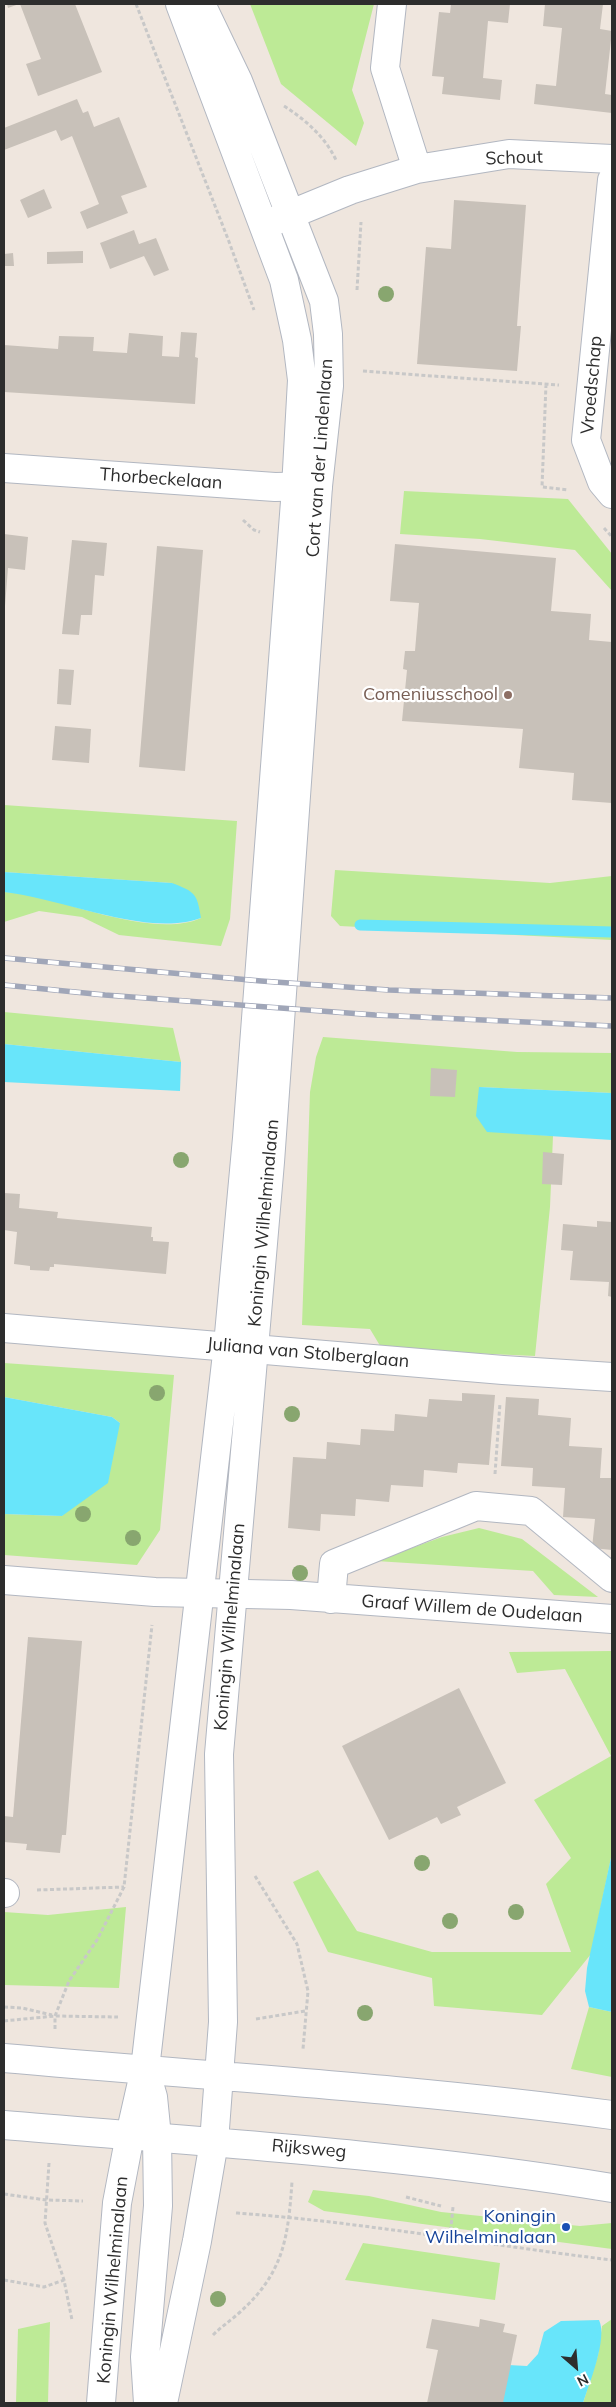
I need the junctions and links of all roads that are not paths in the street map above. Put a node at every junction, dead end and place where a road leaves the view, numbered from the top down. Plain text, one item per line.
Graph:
1 (180, 4) edge
2 (201, 4) edge
3 (392, 4) edge
4 (612, 159) edge
5 (417, 169) junction
6 (612, 180) edge
7 (289, 215) junction
8 (262, 226) junction
9 (4, 468) edge
10 (307, 487) junction
11 (612, 494) edge
12 (281, 846) junction
13 (4, 1328) edge
14 (228, 1345) junction
15 (254, 1348) junction
16 (612, 1377) edge
17 (612, 1578) edge
18 (4, 1580) edge
19 (199, 1593) junction
20 (232, 1594) junction
21 (331, 1599) junction
22 (612, 1619) edge
23 (4, 2058) edge
24 (145, 2068) junction
25 (221, 2074) junction
26 (612, 2115) edge
27 (4, 2125) edge
28 (130, 2135) junction
29 (157, 2137) junction
30 (214, 2142) junction
31 (612, 2188) edge
32 (101, 2403) edge
33 (148, 2403) edge
34 (163, 2403) edge

1 - 8 main road, Cort van der Lindenlaan
2 - 7 main road, Cort van der Lindenlaan
3 - 5 main road
4 - 5 main road, Schout
5 - 7 main road, Schout
6 - 11 main road, Vroedschap
7 - 8 main road, Schout
7 - 10 main road, Cort van der Lindenlaan
8 - 10 main road, Cort van der Lindenlaan
9 - 10 main road, Thorbeckelaan
10 - 12 main road, Cort van der Lindenlaan
12 - 14 main road, Koningin Wilhelminalaan
12 - 15 main road, Koningin Wilhelminalaan
13 - 14 main road, Juliana van Stolberglaan
14 - 15 main road, Juliana van Stolberglaan
14 - 19 main road, Koningin Wilhelminalaan
15 - 16 main road, Juliana van Stolberglaan
15 - 20 main road, Koningin Wilhelminalaan
17 - 21 main road
18 - 19 main road, Graaf Willem de Oudelaan
19 - 20 main road, Graaf Willem de Oudelaan
19 - 24 main road, Koningin Wilhelminalaan
20 - 21 main road, Graaf Willem de Oudelaan
20 - 25 main road, Koningin Wilhelminalaan
21 - 22 main road, Graaf Willem de Oudelaan
23 - 24 main road
24 - 25 main road
24 - 28 main road, Koningin Wilhelminalaan
24 - 29 main road, Koningin Wilhelminalaan
25 - 26 main road
25 - 30 main road, Koningin Wilhelminalaan
27 - 28 main road, Rijksweg
28 - 29 main road, Rijksweg
28 - 32 main road, Koningin Wilhelminalaan
29 - 30 main road, Rijksweg
29 - 33 main road, Koningin Wilhelminalaan
30 - 31 main road, Rijksweg
30 - 34 main road, Koningin Wilhelminalaan

